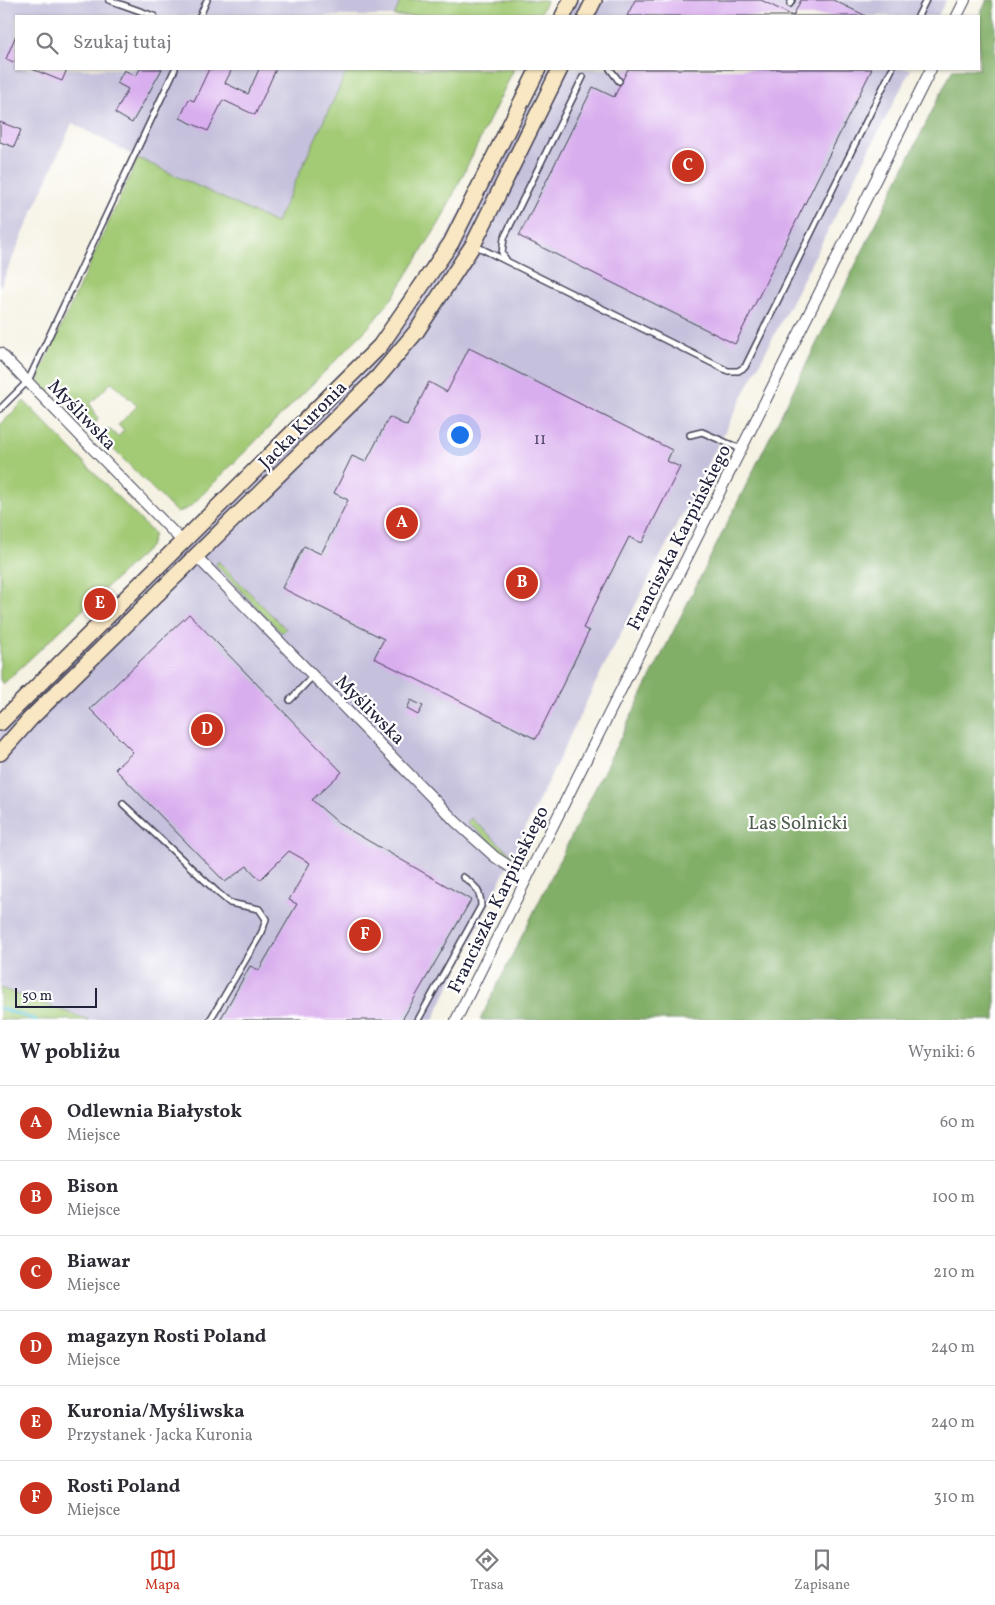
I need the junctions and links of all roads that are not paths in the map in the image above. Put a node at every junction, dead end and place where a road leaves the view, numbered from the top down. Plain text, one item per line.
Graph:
1 (109, 0) edge
2 (208, 0) edge
3 (571, 0) edge
4 (594, 0) edge
5 (926, 0) edge
6 (965, 0) edge
7 (151, 15) edge
8 (200, 15) edge
9 (564, 15) edge
10 (586, 15) edge
11 (918, 15) edge
12 (958, 15) edge
13 (175, 70) edge
14 (538, 70) edge
15 (560, 70) edge
16 (611, 70) edge
17 (892, 70) edge
18 (930, 70) edge
19 (583, 77) dead end
20 (620, 81) dead end
21 (473, 245) junction
22 (507, 261) junction
23 (0, 353) edge
24 (28, 381) junction
25 (0, 410) edge
26 (690, 435) dead end
27 (741, 449) junction
28 (183, 542) junction
29 (197, 557) junction
30 (313, 676) junction
31 (290, 700) dead end
32 (0, 723) edge
33 (0, 754) edge
34 (123, 804) dead end
35 (463, 877) dead end
36 (527, 878) junction
37 (210, 1020) edge
38 (418, 1020) edge
39 (456, 1020) edge

1 - 7 lane
2 - 8 lane
3 - 9 main road
4 - 10 main road
5 - 11 lane
6 - 12 street
13 - 24 lane
14 - 28 main road, Jacka Kuronia
15 - 21 main road, Jacka Kuronia
16 - 20 lane
17 - 22 lane
18 - 27 street, Franciszka Karpińskiego
19 - 22 lane
21 - 22 lane
21 - 29 main road, Jacka Kuronia
23 - 24 street, Myśliwska
24 - 25 lane
24 - 28 street, Myśliwska
26 - 27 lane
27 - 36 street, Franciszka Karpińskiego
28 - 29 main road
28 - 32 main road, Jacka Kuronia
29 - 30 street, Myśliwska
29 - 33 main road, Jacka Kuronia
30 - 31 lane
30 - 36 street, Myśliwska
34 - 37 lane
35 - 38 lane
36 - 39 street, Franciszka Karpińskiego

